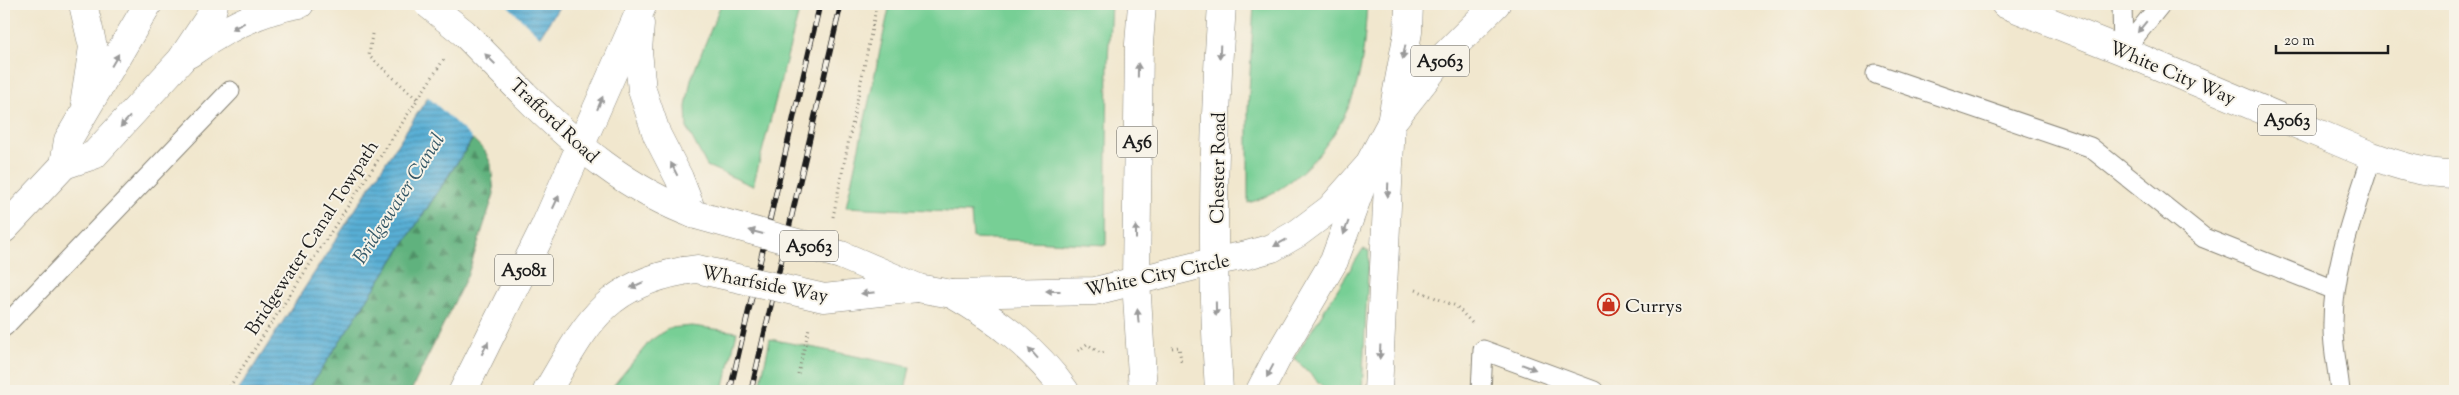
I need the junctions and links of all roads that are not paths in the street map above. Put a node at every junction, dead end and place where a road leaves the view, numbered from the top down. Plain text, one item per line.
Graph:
1 (82, 4) edge
2 (148, 4) edge
3 (214, 4) edge
4 (300, 4) edge
5 (428, 4) edge
6 (1142, 4) edge
7 (1222, 4) edge
8 (1409, 4) edge
9 (1496, 4) edge
10 (2005, 4) edge
11 (2122, 4) edge
12 (2161, 4) edge
13 (642, 6) edge
14 (2122, 51) junction
15 (181, 60) junction
16 (1876, 74) dead end
17 (230, 91) dead end
18 (79, 122) junction
19 (1390, 124) junction
20 (581, 148) junction
21 (2372, 156) junction
22 (64, 165) junction
23 (1368, 166) junction
24 (2455, 174) edge
25 (695, 215) junction
26 (4, 229) edge
27 (1216, 260) junction
28 (1136, 281) junction
29 (917, 288) junction
30 (2335, 290) junction
31 (952, 294) junction
32 (4, 327) edge
33 (463, 391) edge
34 (547, 391) edge
35 (1064, 391) edge
36 (1143, 391) edge
37 (1220, 391) edge
38 (1260, 391) edge
39 (1378, 391) edge
40 (1481, 391) edge
41 (1594, 391) edge
42 (2340, 391) edge

1 - 18 main road
18 -> 2 main road
3 - 15 main road
4 -> 15 main road
20 -> 5 main road, Trafford Road / A5063, bridge
28 -> 6 main road, A56
7 -> 27 main road, Chester Road
8 -> 19 main road, White City Circle
9 - 19 main road, A5063
10 - 14 main road, White City Way / A5063
11 - 14 lane
12 -> 14 lane
20 -> 13 main road, A5081
25 -> 13 main road, A5081
14 - 21 main road, White City Way / A5063
15 -> 22 main road
16 - 30 lane
17 - 32 lane
18 - 22 main road
19 - 23 main road, White City Circle
19 -> 39 main road
20 - 25 main road, Trafford Road / A5063
33 -> 20 main road, A5081
21 - 24 main road, White City Way / A5063
21 - 30 lane
22 - 26 main road
23 -> 27 main road, White City Circle
23 -> 38 main road
29 -> 25 main road, White City Circle / A5063, bridge
27 - 28 main road, White City Circle
27 -> 37 main road, Chester Road
28 -> 31 main road, White City Circle
36 -> 28 main road, A56
29 - 31 main road, White City Circle
29 -> 34 main road, Wharfside Way, bridge
30 - 42 lane
35 -> 31 main road
40 -> 41 lane

